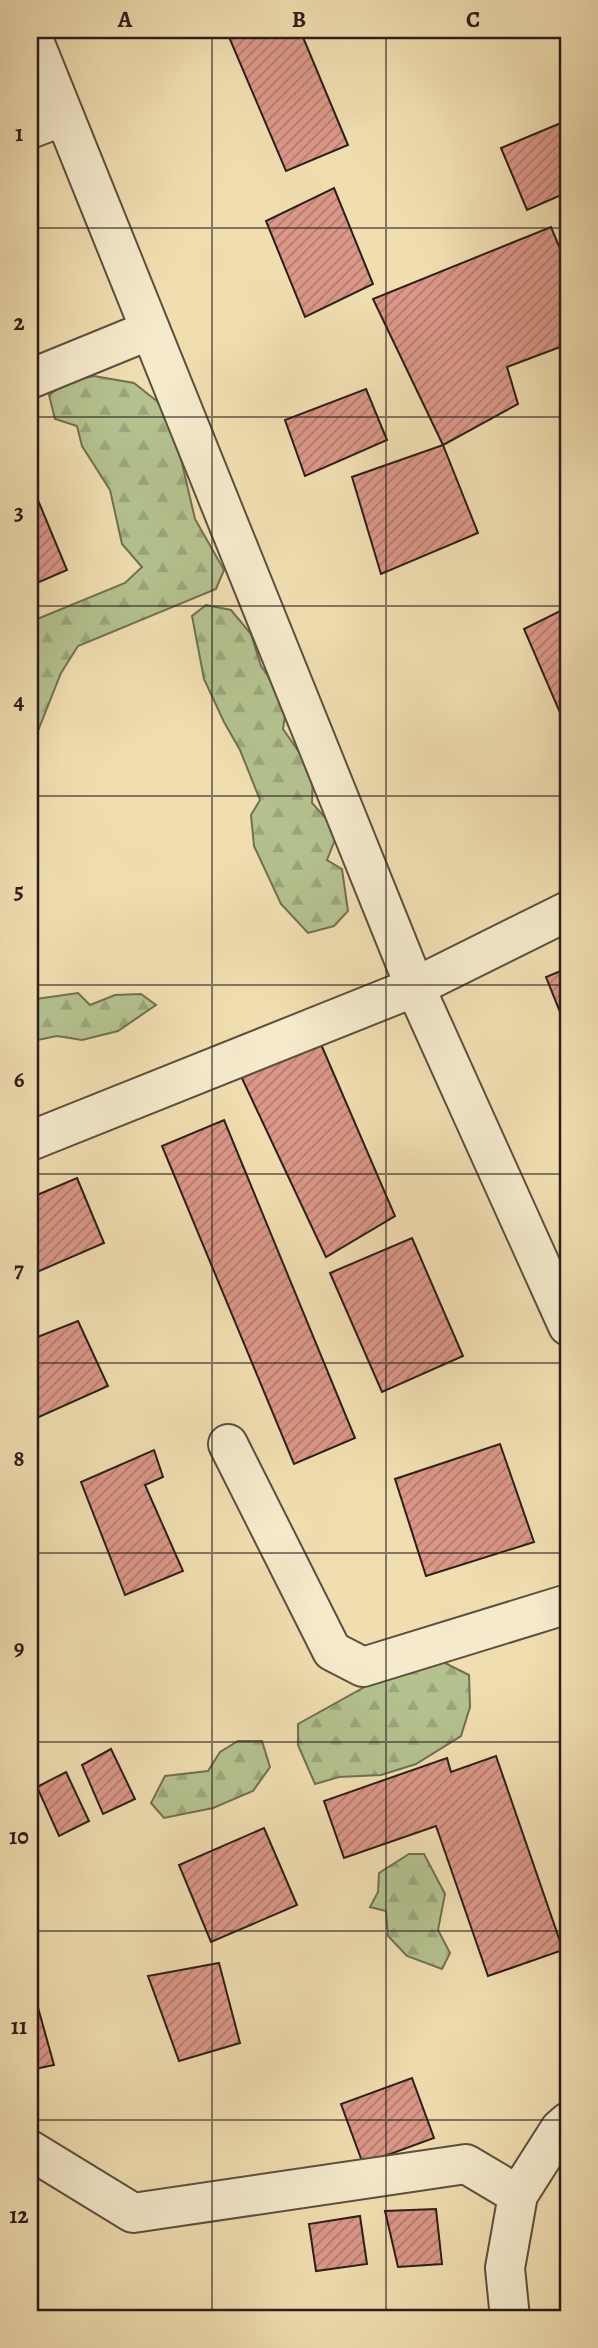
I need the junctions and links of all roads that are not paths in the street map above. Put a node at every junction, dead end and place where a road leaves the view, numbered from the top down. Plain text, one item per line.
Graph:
1 (30, 31) edge
2 (47, 122) edge
3 (150, 330) junction
4 (30, 379) edge
5 (568, 911) edge
6 (415, 987) junction
7 (30, 1141) edge
8 (568, 1326) edge
9 (228, 1444) dead end
10 (568, 1604) edge
11 (568, 2122) edge
12 (30, 2150) edge
13 (519, 2195) junction
14 (510, 2318) edge

1 - 2 street
2 - 3 street
3 - 4 street
3 - 6 street
5 - 6 street
6 - 7 street
6 - 8 street
9 - 10 street
11 - 13 street
12 - 13 street
13 - 14 street

